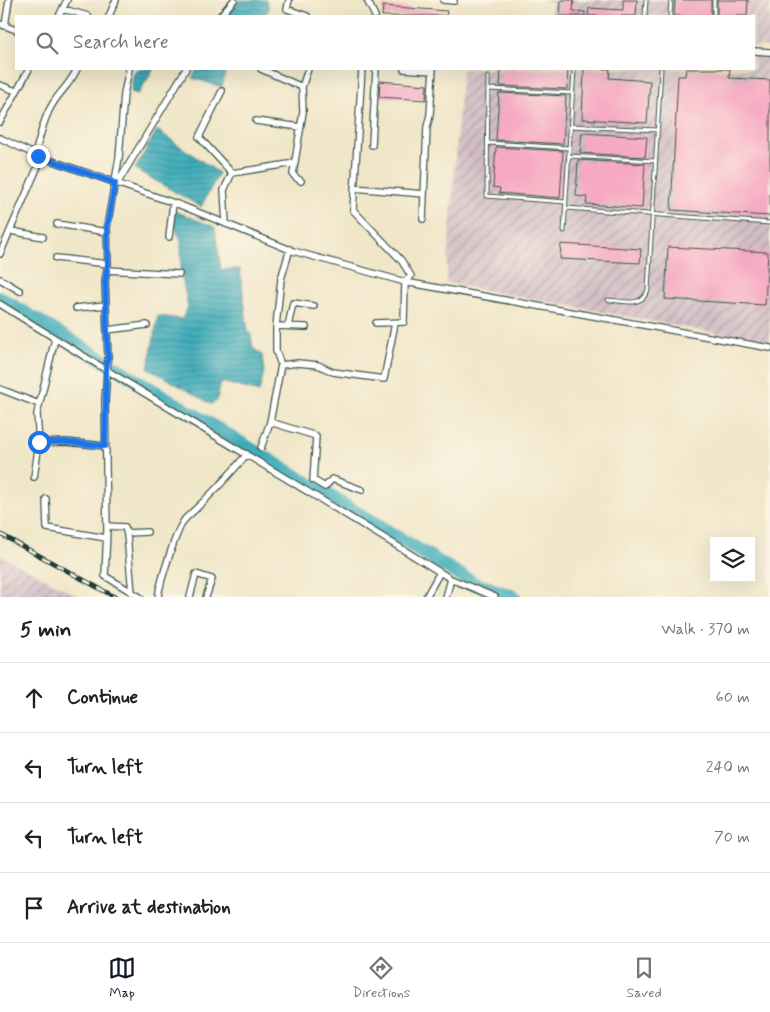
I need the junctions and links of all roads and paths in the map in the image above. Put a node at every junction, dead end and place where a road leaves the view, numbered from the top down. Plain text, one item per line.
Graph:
1 (9, 0) edge
2 (67, 0) edge
3 (116, 0) edge
4 (234, 0) edge
5 (289, 0) edge
6 (367, 0) edge
7 (443, 0) edge
8 (646, 0) edge
9 (671, 0) edge
10 (714, 0) edge
11 (454, 1) edge
12 (63, 9) junction
13 (60, 15) edge
14 (84, 15) edge
15 (110, 15) edge
16 (221, 15) edge
17 (304, 15) edge
18 (374, 15) edge
19 (645, 15) edge
20 (670, 15) edge
21 (714, 15) edge
22 (3, 25) edge
23 (15, 30) edge
24 (755, 52) edge
25 (770, 52) edge
26 (27, 70) edge
27 (76, 70) edge
28 (129, 70) edge
29 (185, 70) edge
30 (263, 70) edge
31 (308, 70) edge
32 (362, 70) edge
33 (376, 70) edge
34 (433, 70) edge
35 (574, 70) edge
36 (661, 70) edge
37 (488, 77) dead end
38 (0, 85) edge
39 (302, 87) junction
40 (488, 89) junction
41 (222, 90) dead end
42 (16, 91) junction
43 (573, 93) junction
44 (256, 121) dead end
45 (0, 122) edge
46 (571, 126) junction
47 (301, 127) junction
48 (658, 130) junction
49 (0, 138) edge
50 (488, 144) junction
51 (372, 145) dead end
52 (569, 148) junction
53 (35, 154) junction
54 (569, 156) junction
55 (42, 157) junction
56 (656, 161) junction
57 (295, 163) junction
58 (232, 173) junction
59 (302, 181) dead end
60 (116, 184) junction
61 (354, 188) junction
62 (424, 194) junction
63 (566, 202) junction
64 (173, 203) junction
65 (566, 208) junction
66 (653, 215) junction
67 (423, 219) dead end
68 (770, 223) edge
69 (57, 224) dead end
70 (226, 224) junction
71 (11, 231) junction
72 (564, 231) dead end
73 (107, 232) junction
74 (43, 237) dead end
75 (169, 237) dead end
76 (290, 249) junction
77 (0, 254) edge
78 (56, 258) dead end
79 (108, 267) junction
80 (179, 274) dead end
81 (0, 279) edge
82 (405, 282) junction
83 (20, 291) dead end
84 (608, 300) dead end
85 (0, 304) edge
86 (106, 305) junction
87 (314, 306) dead end
88 (76, 308) dead end
89 (376, 323) dead end
90 (395, 323) junction
91 (146, 325) dead end
92 (276, 326) junction
93 (288, 326) junction
94 (306, 327) dead end
95 (107, 330) junction
96 (55, 338) junction
97 (770, 348) edge
98 (281, 365) junction
99 (106, 370) junction
100 (0, 389) edge
101 (39, 404) junction
102 (270, 422) junction
103 (39, 442) junction
104 (105, 446) junction
105 (261, 448) dead end
106 (247, 454) junction
107 (34, 477) dead end
108 (362, 490) dead end
109 (46, 499) dead end
110 (106, 526) junction
111 (147, 532) dead end
112 (127, 534) junction
113 (106, 538) junction
114 (440, 572) junction
115 (451, 579) junction
116 (132, 593) junction
117 (140, 597) edge
118 (158, 597) edge
119 (190, 597) edge
120 (206, 597) edge
121 (426, 597) edge
122 (446, 597) edge
123 (496, 597) edge

1 - 22 street
2 - 12 street
3 - 15 street
4 - 16 street
5 - 17 street
6 - 18 street
7 - 11 street
8 - 19 lane
9 - 20 lane
10 - 21 lane
12 - 13 street
12 - 14 street
22 - 23 street
24 - 25 street
26 - 42 street
27 - 53 street
28 - 60 street
29 - 60 street
30 - 39 street
31 - 39 street
32 - 61 street
33 - 51 street
34 - 62 street
35 - 43 lane
36 - 48 lane
37 - 40 lane
38 - 42 street
39 - 47 street
40 - 43 lane
40 - 50 lane
41 - 58 street
42 - 45 street
43 - 46 lane
44 - 47 street
46 - 48 lane
46 - 52 lane
47 - 57 street
48 - 56 lane
49 - 53 street
50 - 52 lane
50 - 63 lane
52 - 54 lane
53 - 55 street
54 - 56 lane
54 - 63 lane
55 - 60 street
55 - 71 street
56 - 66 lane
57 - 58 street
57 - 59 street
58 - 70 street
60 - 64 street
60 - 73 street
61 - 62 street
61 - 82 street
62 - 67 street
63 - 65 lane
64 - 70 street
64 - 75 street
65 - 66 lane
65 - 72 lane
66 - 68 lane
66 - 84 lane
69 - 73 street
70 - 76 street
71 - 74 street
71 - 77 street
73 - 79 street
76 - 82 street
76 - 92 street
78 - 79 street
79 - 80 street
79 - 86 street
81 - 83 street
82 - 90 street
82 - 97 street
85 - 96 street
86 - 88 street
86 - 95 street
87 - 93 street
89 - 90 street
90 - 98 street
91 - 95 street
92 - 93 street
92 - 98 street
93 - 94 street
95 - 99 street
96 - 99 street
96 - 101 street
98 - 102 street
99 - 104 street
99 - 106 street
100 - 101 street
101 - 103 street
102 - 105 street
102 - 108 street
103 - 104 street
103 - 107 street
104 - 110 street
106 - 114 street
106 - 118 street
109 - 113 street
110 - 112 street
110 - 113 street
111 - 112 street
112 - 116 street
113 - 116 street
114 - 115 street
114 - 121 street
115 - 122 street
115 - 123 street
116 - 117 street
119 - 120 street

